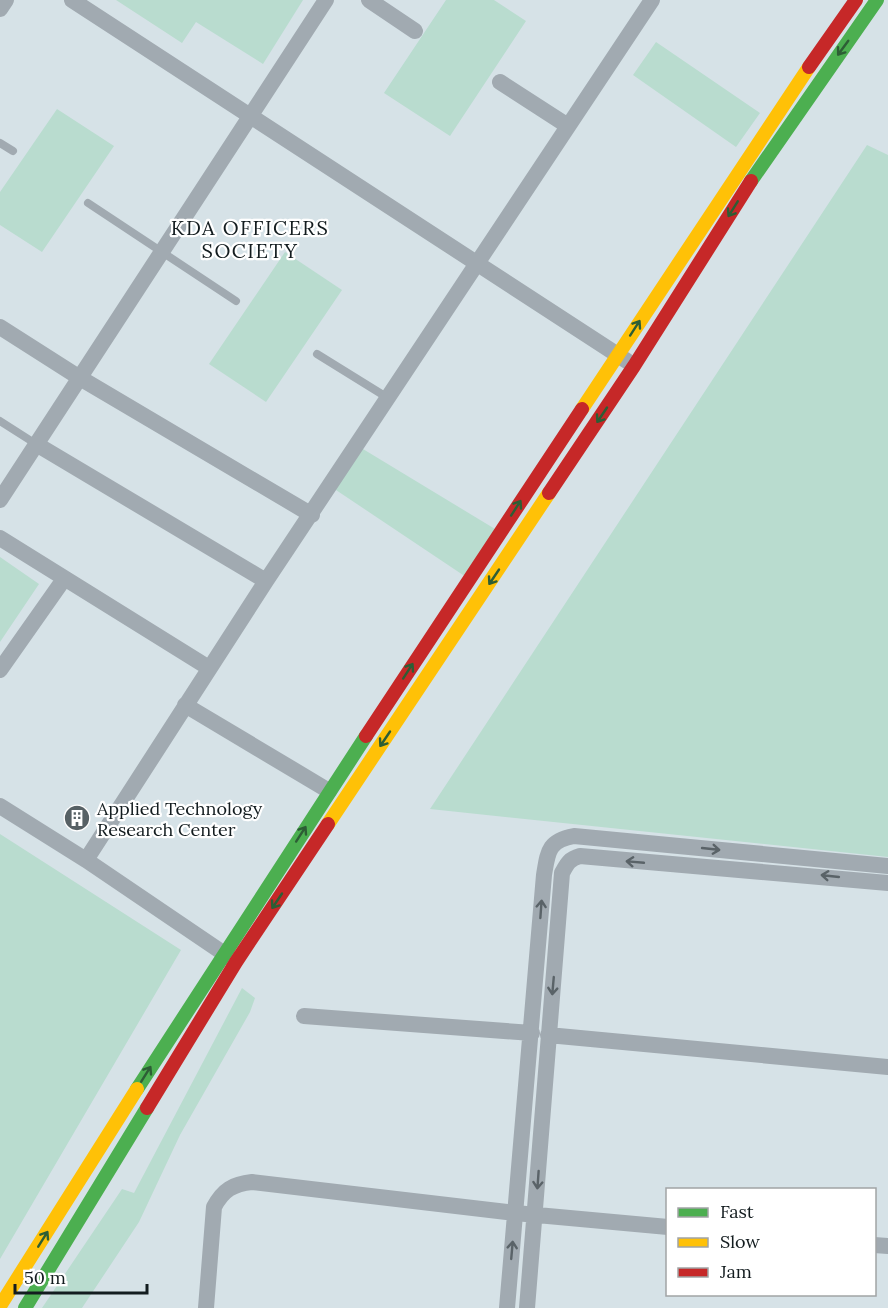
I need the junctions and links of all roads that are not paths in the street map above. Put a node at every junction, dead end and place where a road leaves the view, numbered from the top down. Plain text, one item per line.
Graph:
1 (6, 0) edge
2 (72, 0) edge
3 (326, 0) edge
4 (369, 0) edge
5 (652, 0) edge
6 (856, 0) edge
7 (877, 0) edge
8 (0, 9) edge
9 (415, 31) dead end
10 (500, 82) dead end
11 (251, 115) junction
12 (568, 126) junction
13 (759, 140) junction
14 (0, 143) edge
15 (772, 147) junction
16 (13, 151) dead end
17 (88, 203) dead end
18 (162, 253) junction
19 (477, 263) junction
20 (236, 301) dead end
21 (0, 327) edge
22 (317, 354) dead end
23 (618, 354) junction
24 (634, 366) junction
25 (80, 378) junction
26 (389, 398) junction
27 (0, 421) edge
28 (36, 444) junction
29 (0, 500) edge
30 (312, 515) junction
31 (0, 538) edge
32 (64, 579) junction
33 (266, 581) junction
34 (209, 668) junction
35 (0, 670) edge
36 (184, 705) junction
37 (329, 791) junction
38 (0, 806) edge
39 (86, 860) junction
40 (888, 866) edge
41 (888, 883) edge
42 (229, 958) junction
43 (304, 1016) dead end
44 (540, 1034) junction
45 (888, 1067) edge
46 (515, 1213) junction
47 (536, 1215) junction
48 (666, 1227) edge
49 (0, 1306) edge
50 (25, 1308) edge
51 (206, 1308) edge
52 (507, 1308) edge
53 (527, 1308) edge

1 - 8 street
2 - 11 street
3 - 11 street
4 - 9 street
5 - 12 street
6 - 13 street
7 -> 15 street
10 - 12 street
11 - 18 street
11 - 19 street
12 - 19 street
13 - 15 street
23 -> 13 street
14 - 16 lane
15 -> 24 street
17 - 18 lane
18 - 20 lane
18 - 25 street
19 - 23 street
19 - 26 street
21 - 25 street
22 - 26 lane
23 - 24 street
37 -> 23 street
24 -> 42 street
25 - 28 street
25 - 30 street
26 - 30 street
27 - 28 lane
28 - 29 street
28 - 33 street
30 - 33 street
31 - 32 street
32 - 34 street
32 - 35 street
33 - 34 street
34 - 36 street
36 - 37 street
36 - 39 street
42 -> 37 street
38 - 39 street
39 - 42 street
44 -> 40 street
41 -> 44 street
49 -> 42 street
42 - 50 street
43 - 44 street
44 - 45 street
44 - 46 street
44 -> 47 street
46 - 47 street
46 - 51 street
52 -> 46 street
47 - 48 street
47 - 53 street

